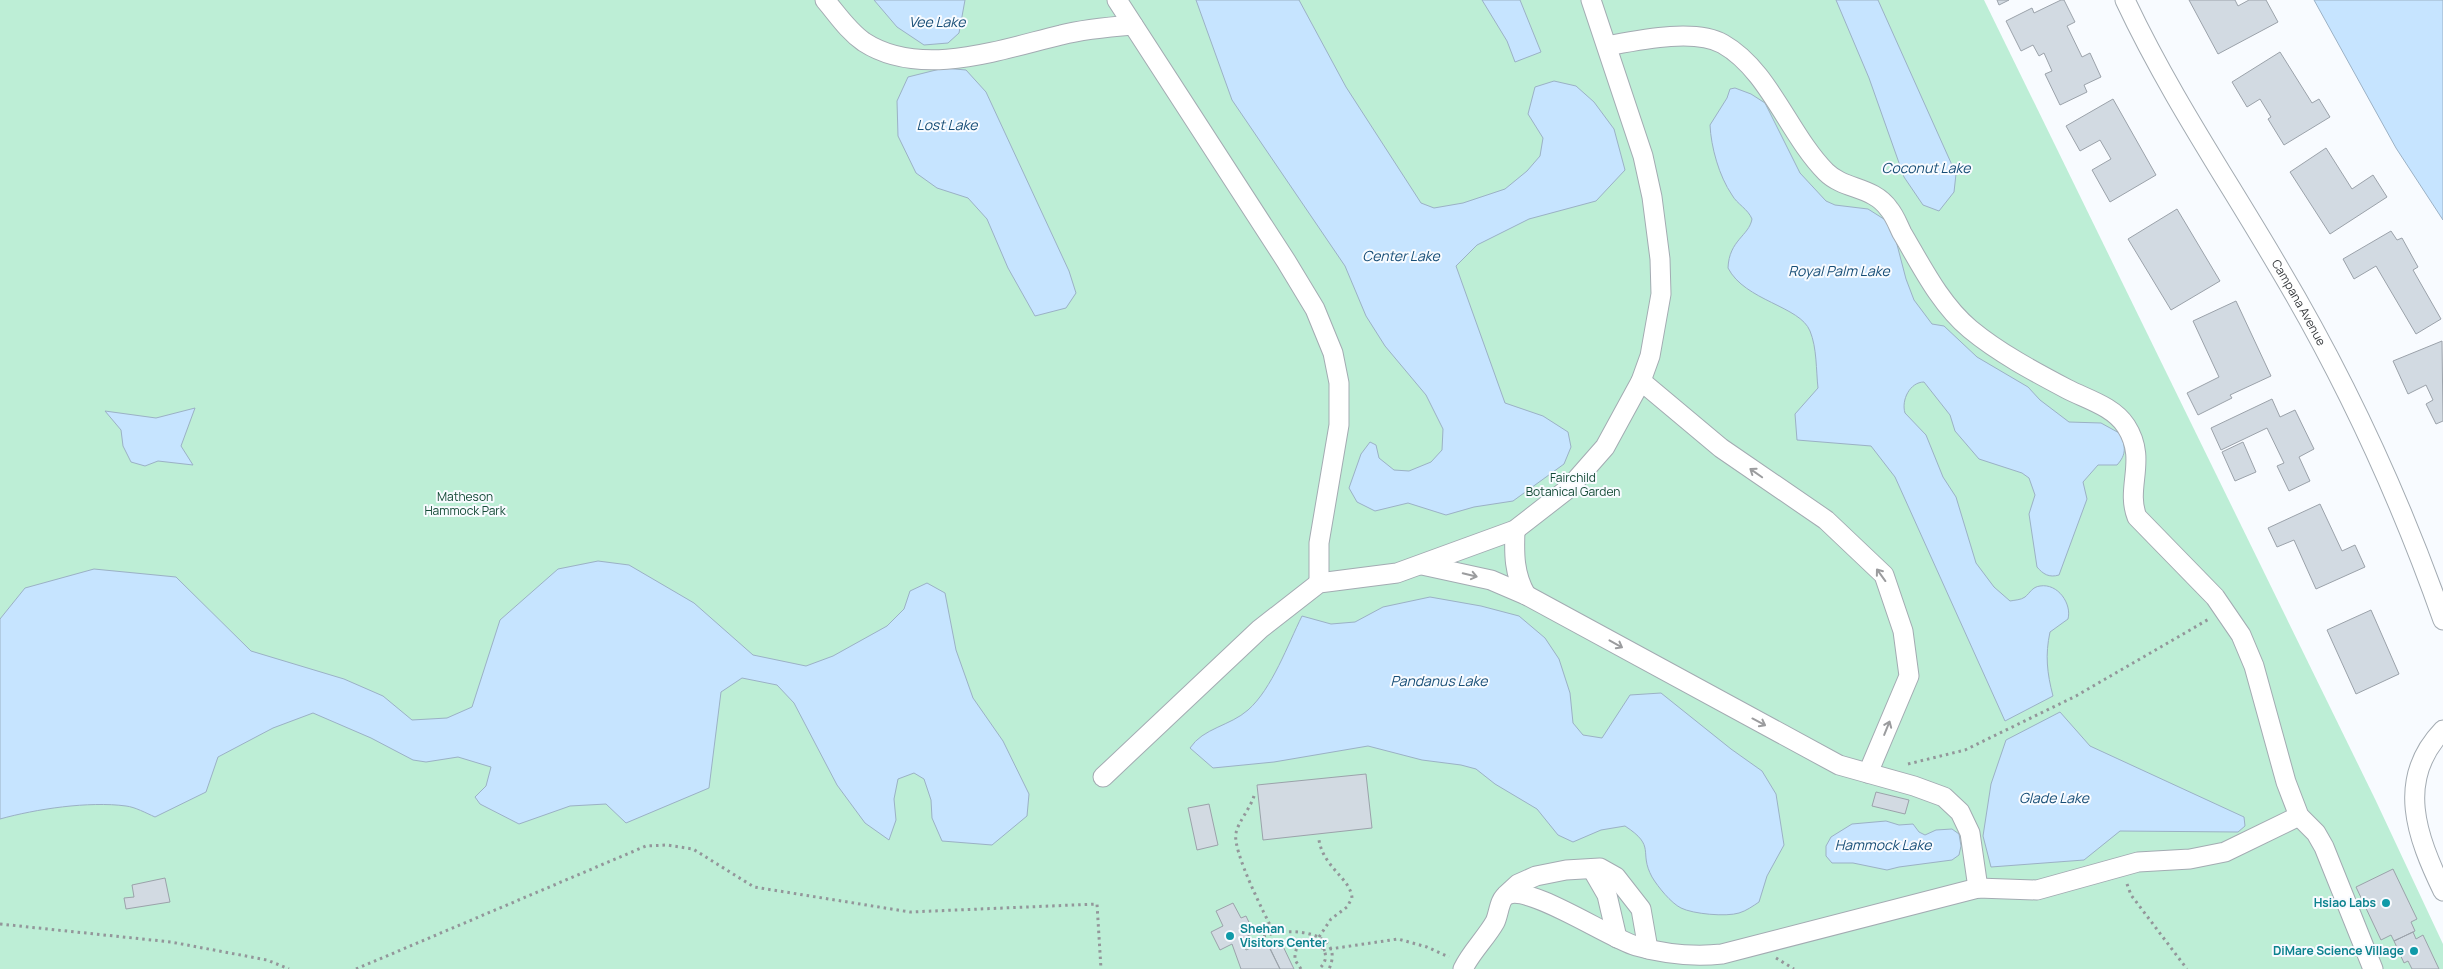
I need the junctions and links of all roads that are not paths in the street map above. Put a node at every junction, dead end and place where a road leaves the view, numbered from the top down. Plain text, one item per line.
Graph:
1 (825, 0) edge
2 (1117, 0) edge
3 (1591, 0) edge
4 (2126, 0) edge
5 (1133, 24) junction
6 (1607, 46) junction
7 (1641, 381) junction
8 (1515, 530) junction
9 (1422, 565) junction
10 (1319, 583) junction
11 (1526, 595) junction
12 (2443, 620) edge
13 (2443, 730) edge
14 (1868, 773) junction
15 (1103, 777) dead end
16 (2299, 816) junction
17 (1592, 868) junction
18 (1978, 888) junction
19 (2443, 891) edge
20 (1506, 895) junction
21 (1617, 938) junction
22 (1648, 949) junction
23 (1464, 966) edge
24 (2373, 969) edge

1 - 5 street
2 - 5 street
3 - 6 street
4 - 12 street, Campana Avenue
5 - 10 street
6 - 7 street
6 - 16 street
7 - 8 street
14 -> 7 street
8 - 9 street
8 - 11 street
9 - 10 street
9 -> 11 street
10 - 15 street
11 -> 14 street
13 - 19 street
14 - 18 street
16 - 18 street
16 - 24 street
17 - 20 street
17 - 21 street
17 - 22 street
18 - 22 street
20 - 21 street
20 - 23 street
21 - 22 street

